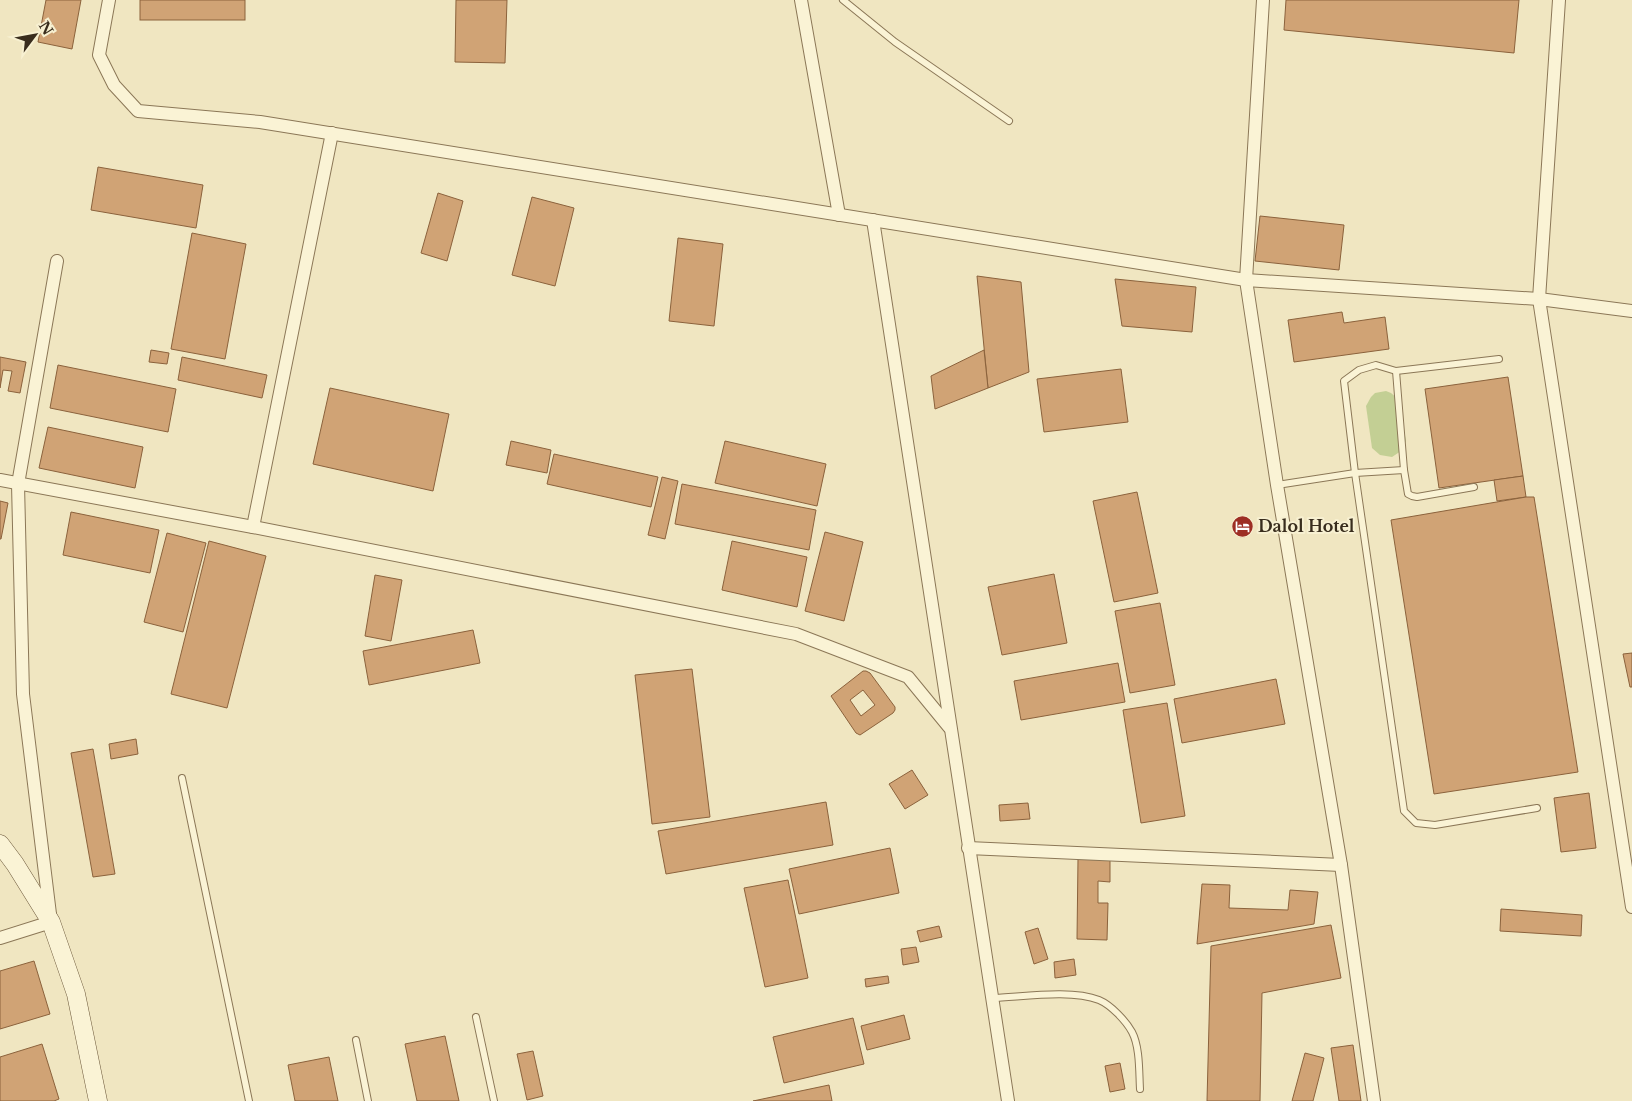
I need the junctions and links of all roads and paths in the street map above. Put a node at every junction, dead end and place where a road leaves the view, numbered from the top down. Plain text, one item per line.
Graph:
1 (109, 0) edge
2 (801, 0) edge
3 (843, 0) edge
4 (1263, 0) edge
5 (1559, 0) edge
6 (1009, 121) dead end
7 (332, 133) junction
8 (839, 215) junction
9 (873, 220) junction
10 (56, 261) dead end
11 (1246, 280) junction
12 (1539, 299) junction
13 (1632, 311) edge
14 (1499, 359) dead end
15 (1396, 370) junction
16 (1404, 470) junction
17 (1355, 473) junction
18 (0, 480) edge
19 (18, 484) junction
20 (1276, 485) junction
21 (1474, 487) dead end
22 (253, 527) junction
23 (950, 727) junction
24 (182, 778) dead end
25 (1537, 808) dead end
26 (0, 844) edge
27 (968, 848) junction
28 (1341, 865) junction
29 (1632, 904) edge
30 (51, 922) junction
31 (0, 938) edge
32 (992, 998) junction
33 (476, 1017) dead end
34 (356, 1040) dead end
35 (1140, 1089) dead end
36 (98, 1101) edge
37 (249, 1101) edge
38 (368, 1101) edge
39 (494, 1101) edge
40 (1008, 1101) edge
41 (1374, 1101) edge

1 - 7 street
2 - 8 street
3 - 6 lane
4 - 11 street
5 - 12 street
7 - 8 street
7 - 22 street
8 - 9 street
9 - 11 street
9 - 23 street
10 - 19 street
11 - 12 street
11 - 20 street
12 - 13 street
12 - 29 street
14 - 15 lane
15 - 16 lane
15 - 17 lane
16 - 17 lane
16 - 21 lane
17 - 20 lane
17 - 25 lane
18 - 19 street
19 - 22 street
19 - 30 street
20 - 28 street
22 - 23 street
23 - 27 street
24 - 37 lane
26 - 30 street
27 - 28 street
27 - 32 street
28 - 41 street
30 - 31 street
30 - 36 street
32 - 35 lane
32 - 40 street
33 - 39 lane
34 - 38 lane

